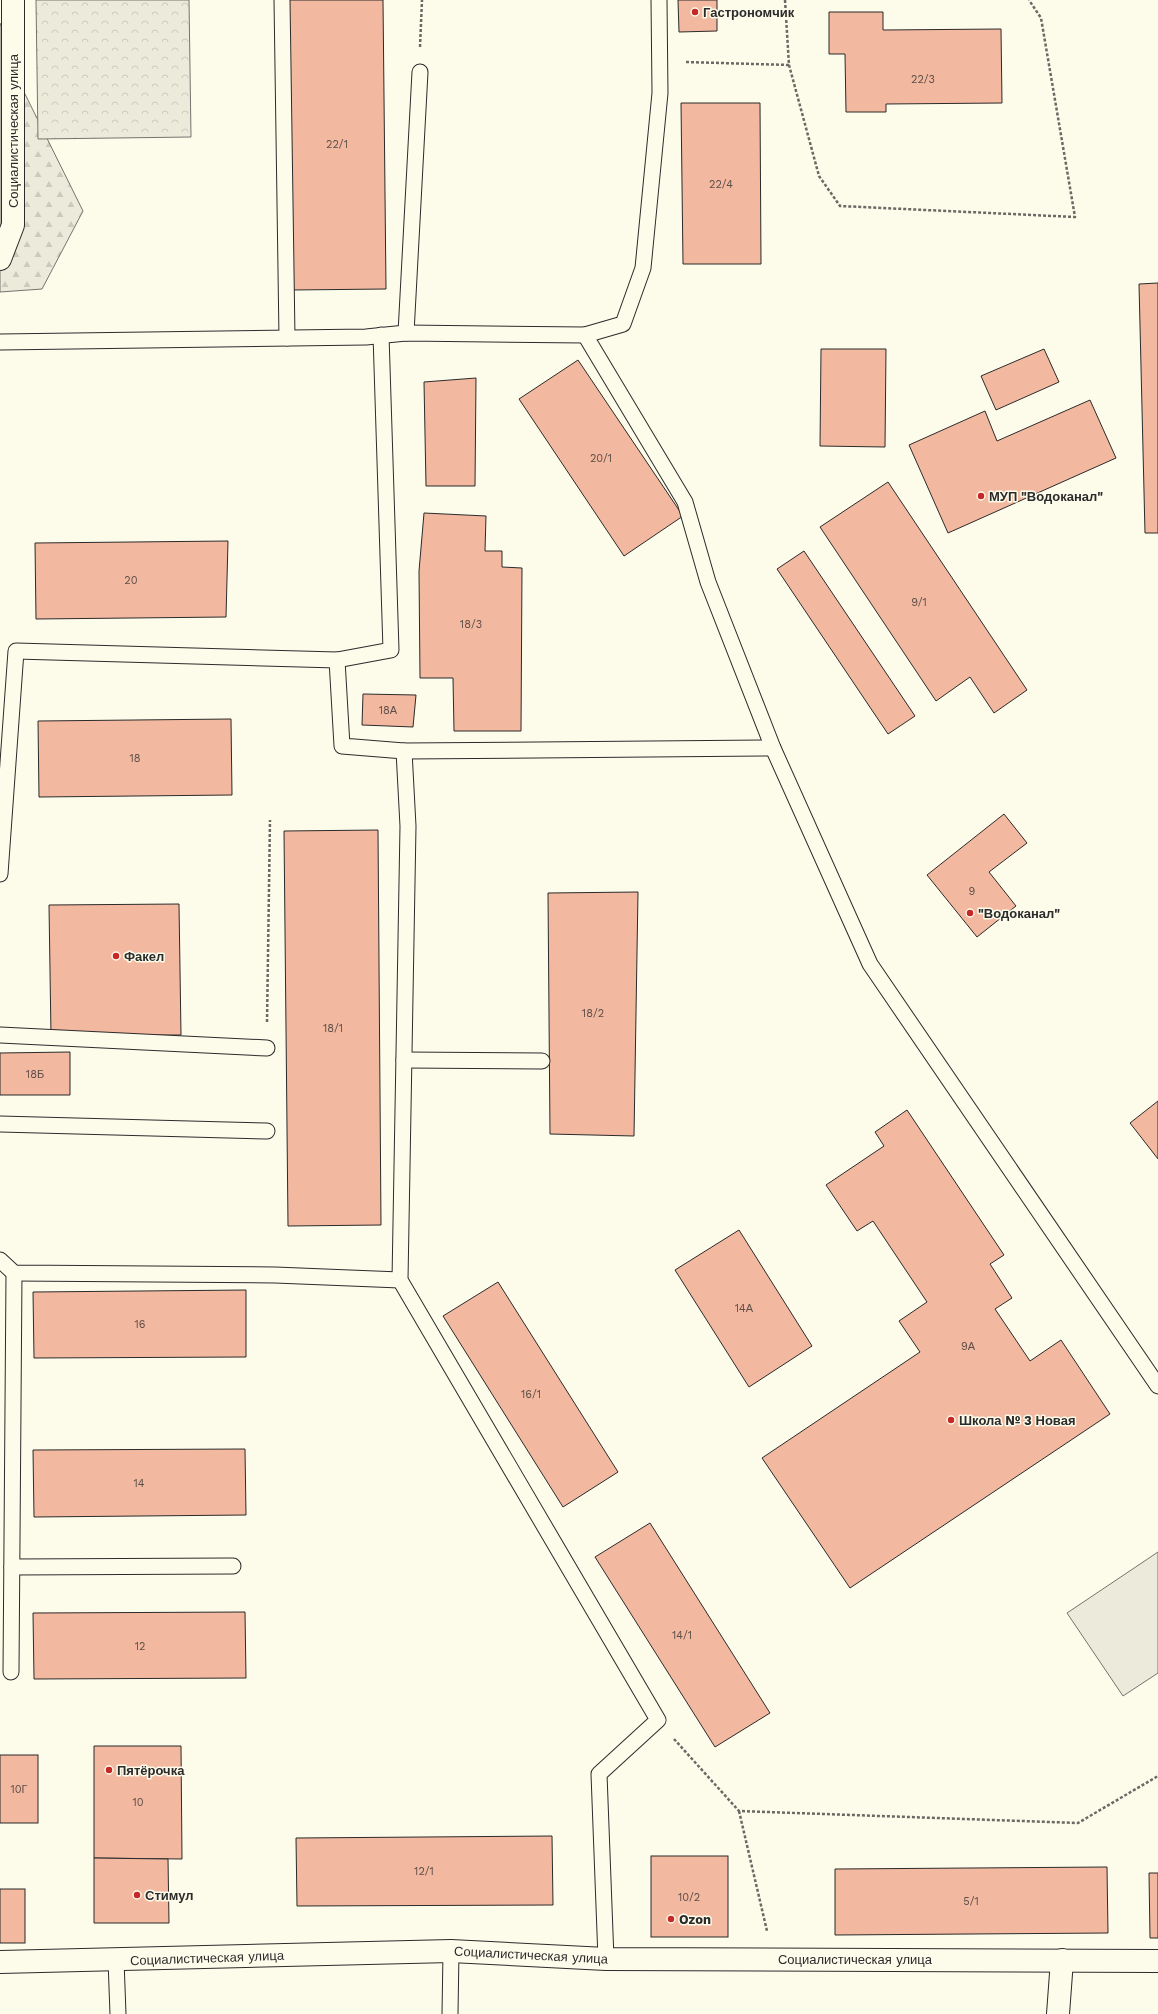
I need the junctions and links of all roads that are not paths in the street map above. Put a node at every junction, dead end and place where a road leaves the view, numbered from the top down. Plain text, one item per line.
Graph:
1 (13, 0) edge
2 (282, 0) edge
3 (659, 0) edge
4 (420, 72) road end
5 (0, 259) edge
6 (406, 333) junction
7 (381, 335) junction
8 (585, 335) junction
9 (287, 338) junction
10 (0, 342) edge
11 (337, 660) junction
12 (773, 748) junction
13 (404, 751) junction
14 (0, 874) edge
15 (0, 1035) edge
16 (267, 1048) road end
17 (404, 1060) junction
18 (542, 1061) dead end
19 (0, 1124) edge
20 (267, 1131) dead end
21 (0, 1260) edge
22 (14, 1272) junction
23 (400, 1280) junction
24 (1158, 1386) edge
25 (233, 1566) dead end
26 (12, 1567) junction
27 (11, 1672) dead end
28 (451, 1951) junction
29 (606, 1958) junction
30 (116, 1960) junction
31 (1062, 1960) junction
32 (1158, 1961) edge
33 (0, 1962) edge
34 (118, 2014) edge
35 (450, 2014) edge
36 (1058, 2014) edge

1 - 5 street, Социалистическая улица
2 - 9 lane
3 - 8 lane
4 - 6 lane
6 - 7 lane
6 - 8 lane
7 - 9 lane
7 - 11 lane
8 - 12 lane
9 - 10 lane
11 - 13 lane
11 - 14 lane
12 - 13 lane
12 - 24 lane
13 - 17 lane
15 - 16 lane
17 - 18 lane
17 - 23 lane
19 - 20 lane
21 - 22 lane
22 - 23 lane
22 - 26 lane
23 - 29 lane
25 - 26 lane
26 - 27 lane
28 - 29 street, Социалистическая улица
28 - 30 street, Социалистическая улица
28 - 35 lane
29 - 31 street, Социалистическая улица
30 - 33 street, Социалистическая улица
30 - 34 lane
31 - 32 street, Социалистическая улица
31 - 36 street

